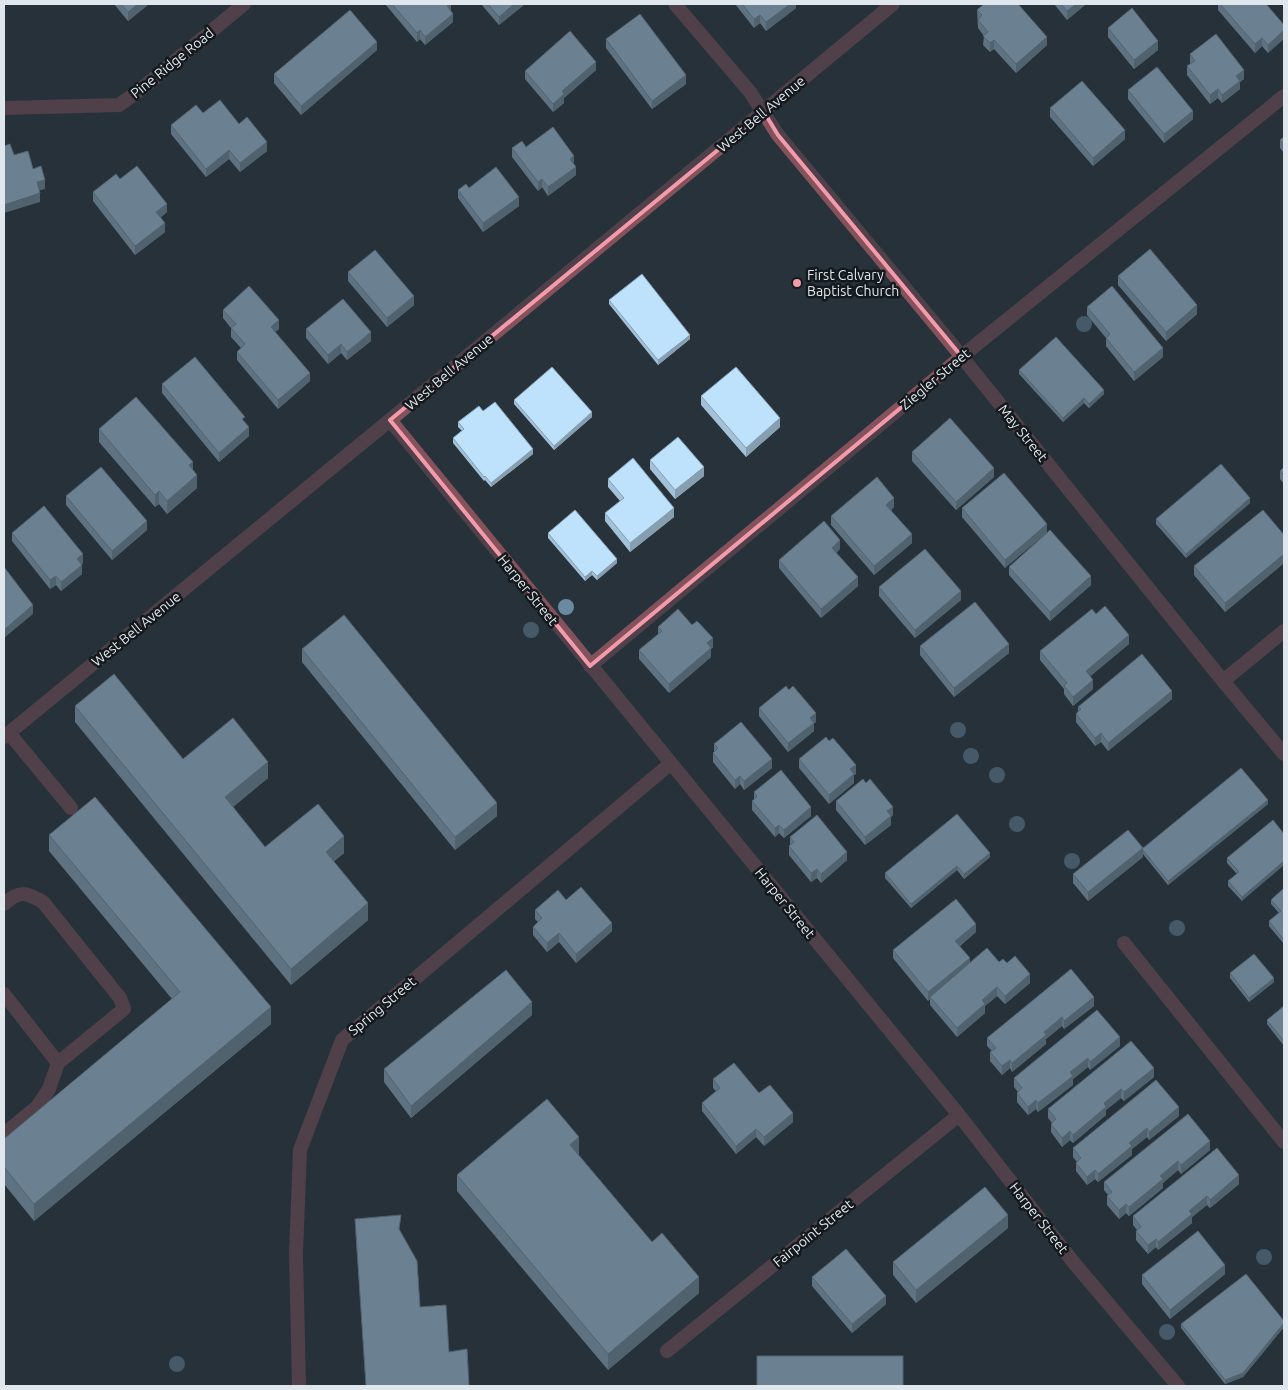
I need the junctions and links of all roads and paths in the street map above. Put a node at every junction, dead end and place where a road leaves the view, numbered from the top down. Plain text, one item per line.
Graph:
1 (244, 4) edge
2 (675, 4) edge
3 (893, 4) edge
4 (1284, 96) edge
5 (4, 108) edge
6 (764, 112) junction
7 (962, 356) junction
8 (390, 420) junction
9 (1284, 631) edge
10 (590, 666) junction
11 (1223, 681) junction
12 (6, 735) edge
13 (1283, 749) edge
14 (670, 764) junction
15 (71, 808) dead end
16 (4, 904) edge
17 (1124, 943) dead end
18 (4, 994) edge
19 (58, 1063) junction
20 (959, 1116) junction
21 (4, 1134) edge
22 (1284, 1142) edge
23 (667, 1351) dead end
24 (299, 1386) edge
25 (1178, 1386) edge

1 - 5 street, Pine Ridge Road
2 - 6 street
3 - 6 street, West Bell Avenue
4 - 7 street, Ziegler Street
6 - 7 street, May Street
6 - 8 street, West Bell Avenue
7 - 10 street, Ziegler Street
7 - 11 street, May Street
8 - 10 street, Harper Street
8 - 12 street, West Bell Avenue
9 - 11 street
10 - 14 street, Harper Street
11 - 13 street, May Street
12 - 15 street
14 - 20 street, Harper Street
14 - 24 street, Spring Street
16 - 19 street
17 - 22 street
18 - 19 street
19 - 21 street
20 - 23 street, Fairpoint Street
20 - 25 street, Harper Street

